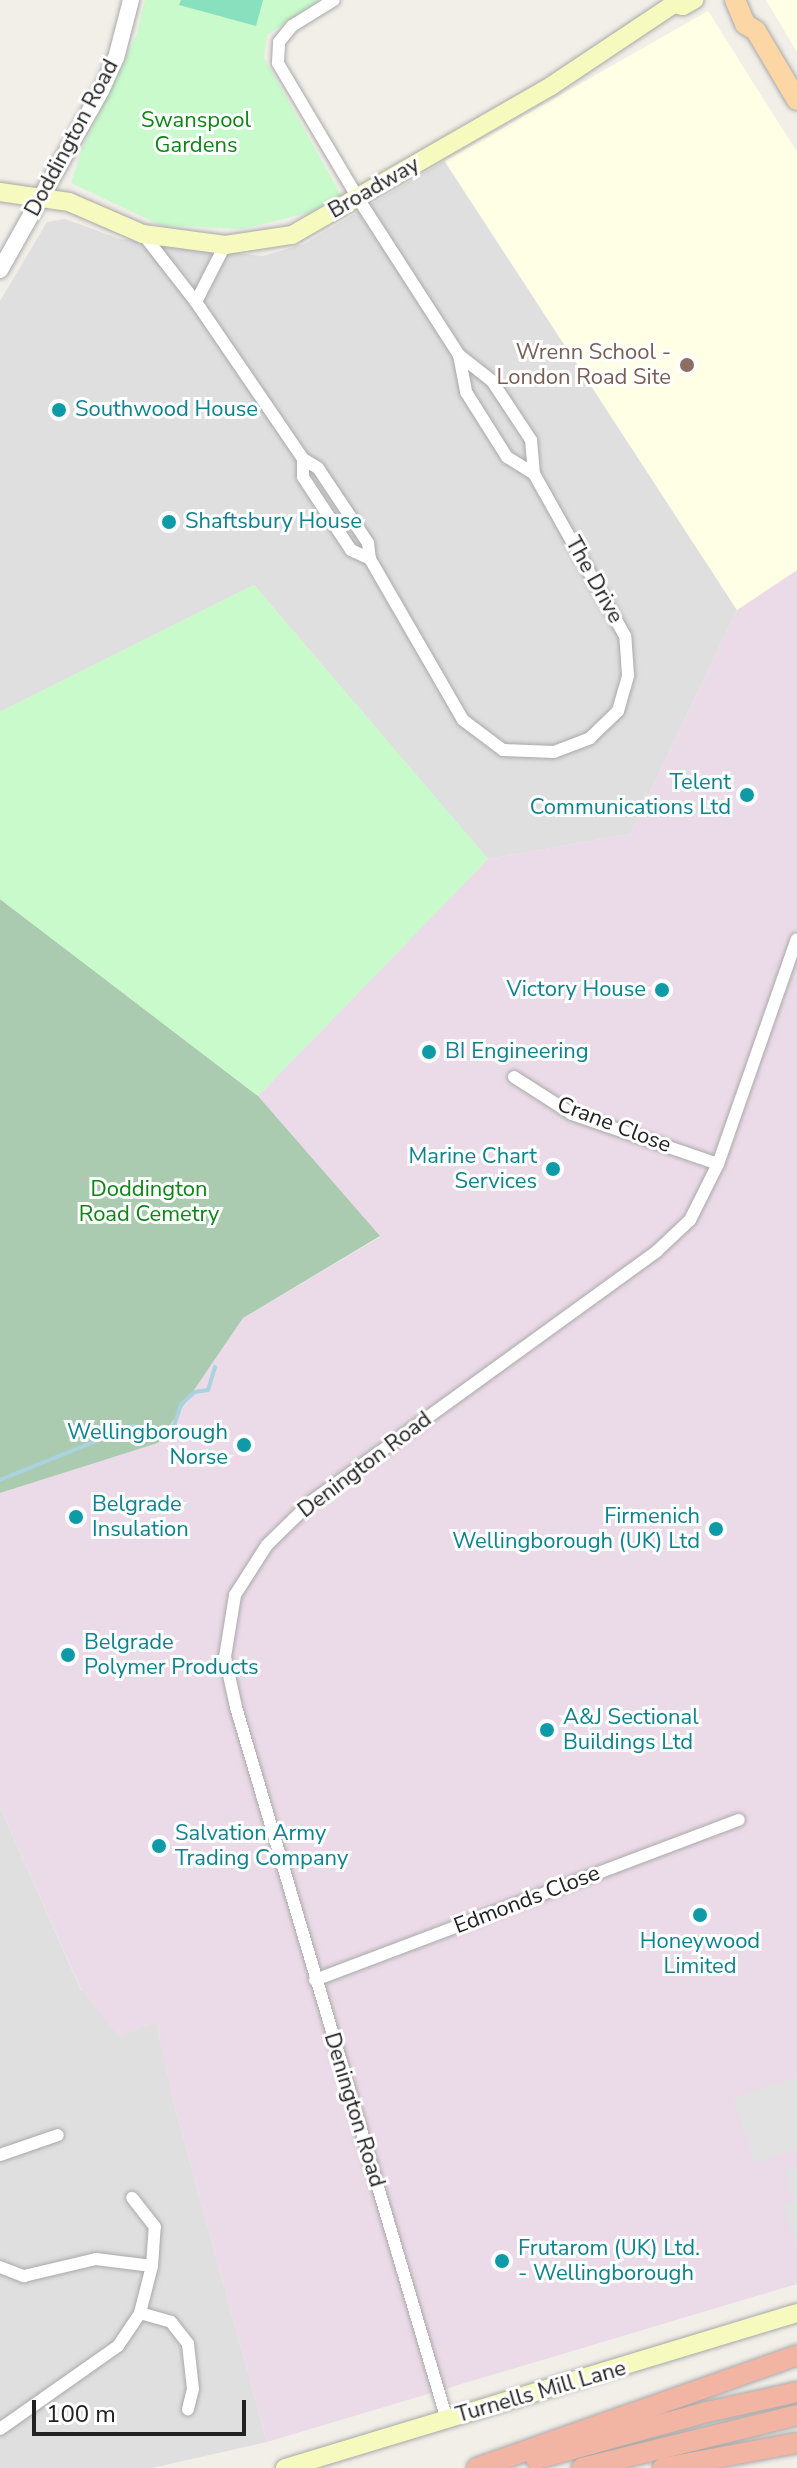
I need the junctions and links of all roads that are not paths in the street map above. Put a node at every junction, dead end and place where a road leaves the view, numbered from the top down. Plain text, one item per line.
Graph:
1 (131, 0) edge
2 (334, 0) edge
3 (694, 0) edge
4 (735, 0) edge
5 (747, 0) edge
6 (675, 2) edge
7 (756, 31) junction
8 (797, 100) edge
9 (0, 192) edge
10 (43, 198) junction
11 (358, 198) junction
12 (143, 234) junction
13 (225, 245) junction
14 (0, 270) edge
15 (196, 302) junction
16 (459, 355) junction
17 (534, 474) junction
18 (797, 939) edge
19 (514, 1077) dead end
20 (718, 1164) junction
21 (739, 1820) dead end
22 (315, 1980) junction
23 (58, 2135) dead end
24 (0, 2155) edge
25 (132, 2198) dead end
26 (152, 2266) junction
27 (0, 2267) edge
28 (140, 2313) junction
29 (797, 2313) edge
30 (797, 2355) edge
31 (797, 2392) edge
32 (188, 2409) dead end
33 (797, 2415) edge
34 (447, 2420) junction
35 (0, 2429) edge
36 (797, 2443) edge
37 (285, 2468) edge
38 (477, 2468) edge
39 (505, 2468) edge
40 (582, 2468) edge
41 (663, 2468) edge

1 - 10 street, Doddington Road
2 - 11 street, The Drive
3 - 6 main road, Broadway
4 - 7 main road
5 - 7 main road
6 - 11 main road, Broadway
7 - 8 main road
9 - 10 main road, Broadway
10 - 12 main road, Broadway
10 - 14 street, Doddington Road
11 - 13 main road, Broadway
11 - 16 street, The Drive
12 - 13 main road, Broadway
12 - 15 street, The Drive
13 - 15 street
15 - 17 street, The Drive
16 - 17 street, The Drive
16 - 17 street, The Drive
18 - 20 street, Denington Road
19 - 20 street, Crane Close
20 - 22 street, Denington Road
21 - 22 street, Edmonds Close
22 - 34 street, Denington Road
23 - 24 street
25 - 26 street
26 - 27 street
26 - 28 street
28 - 32 street
28 - 35 street
29 - 34 main road, Turnells Mill Lane
30 - 38 highway
31 - 39 highway
33 - 40 highway
34 - 37 main road, Turnells Mill Lane
36 - 41 highway

